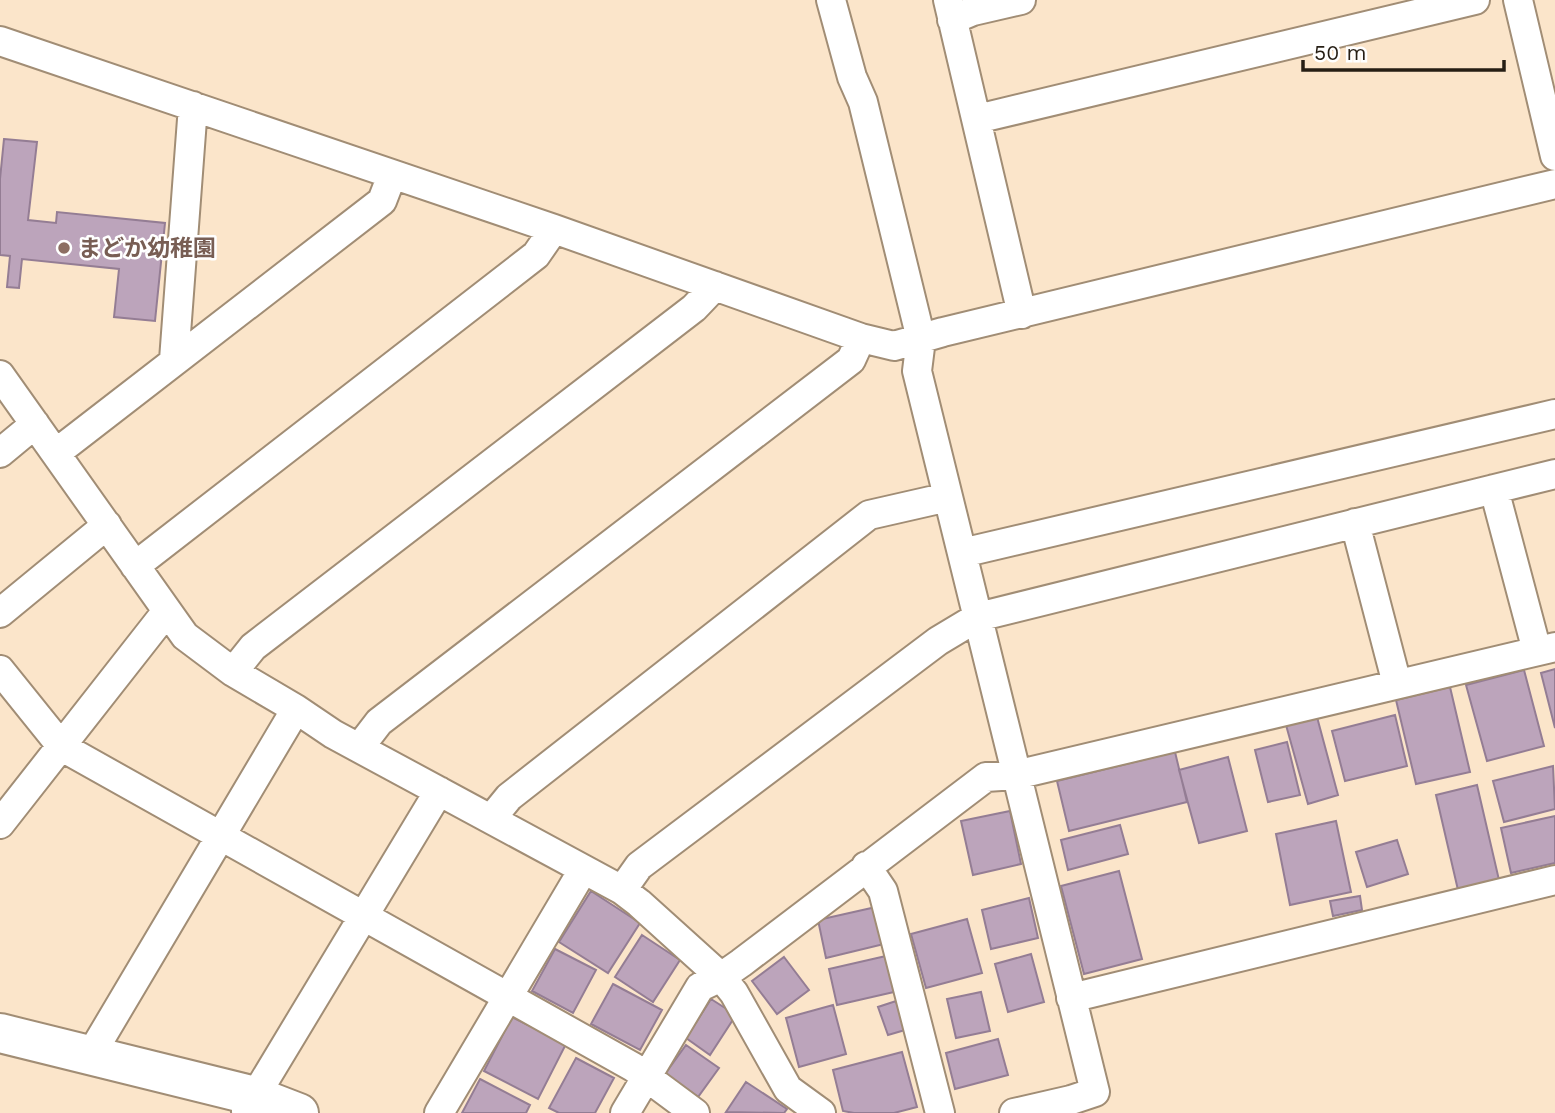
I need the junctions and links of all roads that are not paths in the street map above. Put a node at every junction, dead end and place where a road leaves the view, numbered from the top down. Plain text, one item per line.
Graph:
1 (831, 0) edge
2 (1021, 0) edge
3 (1475, 0) edge
4 (1518, 0) edge
5 (950, 10) edge
6 (0, 41) edge
7 (193, 106) junction
8 (977, 119) junction
9 (1555, 156) edge
10 (392, 175) junction
11 (1555, 184) edge
12 (554, 229) junction
13 (715, 286) junction
14 (1022, 314) junction
15 (861, 338) junction
16 (921, 339) junction
17 (174, 360) junction
18 (0, 376) edge
19 (1555, 414) edge
20 (35, 424) junction
21 (0, 453) edge
22 (56, 453) junction
23 (1555, 474) edge
24 (1494, 489) junction
25 (948, 497) junction
26 (1355, 523) junction
27 (107, 525) junction
28 (962, 554) junction
29 (135, 566) junction
30 (167, 611) junction
31 (0, 613) edge
32 (978, 617) junction
33 (1546, 649) edge
34 (0, 670) edge
35 (233, 671) junction
36 (1397, 684) junction
37 (296, 709) junction
38 (62, 747) junction
39 (359, 748) junction
40 (1016, 775) junction
41 (439, 790) junction
42 (491, 819) junction
43 (0, 824) edge
44 (222, 836) junction
45 (866, 866) junction
46 (583, 870) junction
47 (1555, 880) edge
48 (622, 890) junction
49 (365, 915) junction
50 (721, 977) junction
51 (508, 995) junction
52 (1071, 998) junction
53 (0, 1033) edge
54 (90, 1056) junction
55 (647, 1076) junction
56 (250, 1104) edge
57 (299, 1113) edge
58 (439, 1113) edge
59 (625, 1113) edge
60 (695, 1113) edge
61 (821, 1113) edge
62 (940, 1113) edge
63 (1014, 1113) edge

1 - 16 street
2 - 5 street
3 - 8 street
4 - 9 street
5 - 8 street
6 - 7 street
7 - 10 street
7 - 17 street
8 - 14 street
10 - 12 street
10 - 17 street
11 - 14 street
12 - 13 street
12 - 29 street
13 - 15 street
13 - 35 street
14 - 16 street
15 - 16 street
15 - 39 street
16 - 25 street
17 - 22 street
18 - 20 street
19 - 28 street
20 - 21 street
20 - 22 street
22 - 27 street
23 - 24 street
24 - 26 street
24 - 33 street
25 - 28 street
25 - 42 street
26 - 32 street
26 - 36 street
27 - 29 street
27 - 31 street
28 - 32 street
29 - 30 street
30 - 35 street
30 - 38 street
32 - 40 street
32 - 48 street
33 - 36 street
34 - 38 street
35 - 37 street
36 - 40 street
37 - 39 street
37 - 44 street
38 - 43 street
38 - 44 street
39 - 41 street
40 - 45 street
40 - 52 street
41 - 42 street
41 - 49 street
42 - 46 street
44 - 49 street
44 - 54 street
45 - 50 street
45 - 62 street
46 - 48 street
46 - 51 street
47 - 52 street
48 - 50 street
49 - 51 street
49 - 56 street
50 - 55 street
50 - 61 street
51 - 55 street
51 - 58 street
52 - 63 street
53 - 54 street
54 - 56 street
55 - 59 street
55 - 60 street
56 - 57 street

